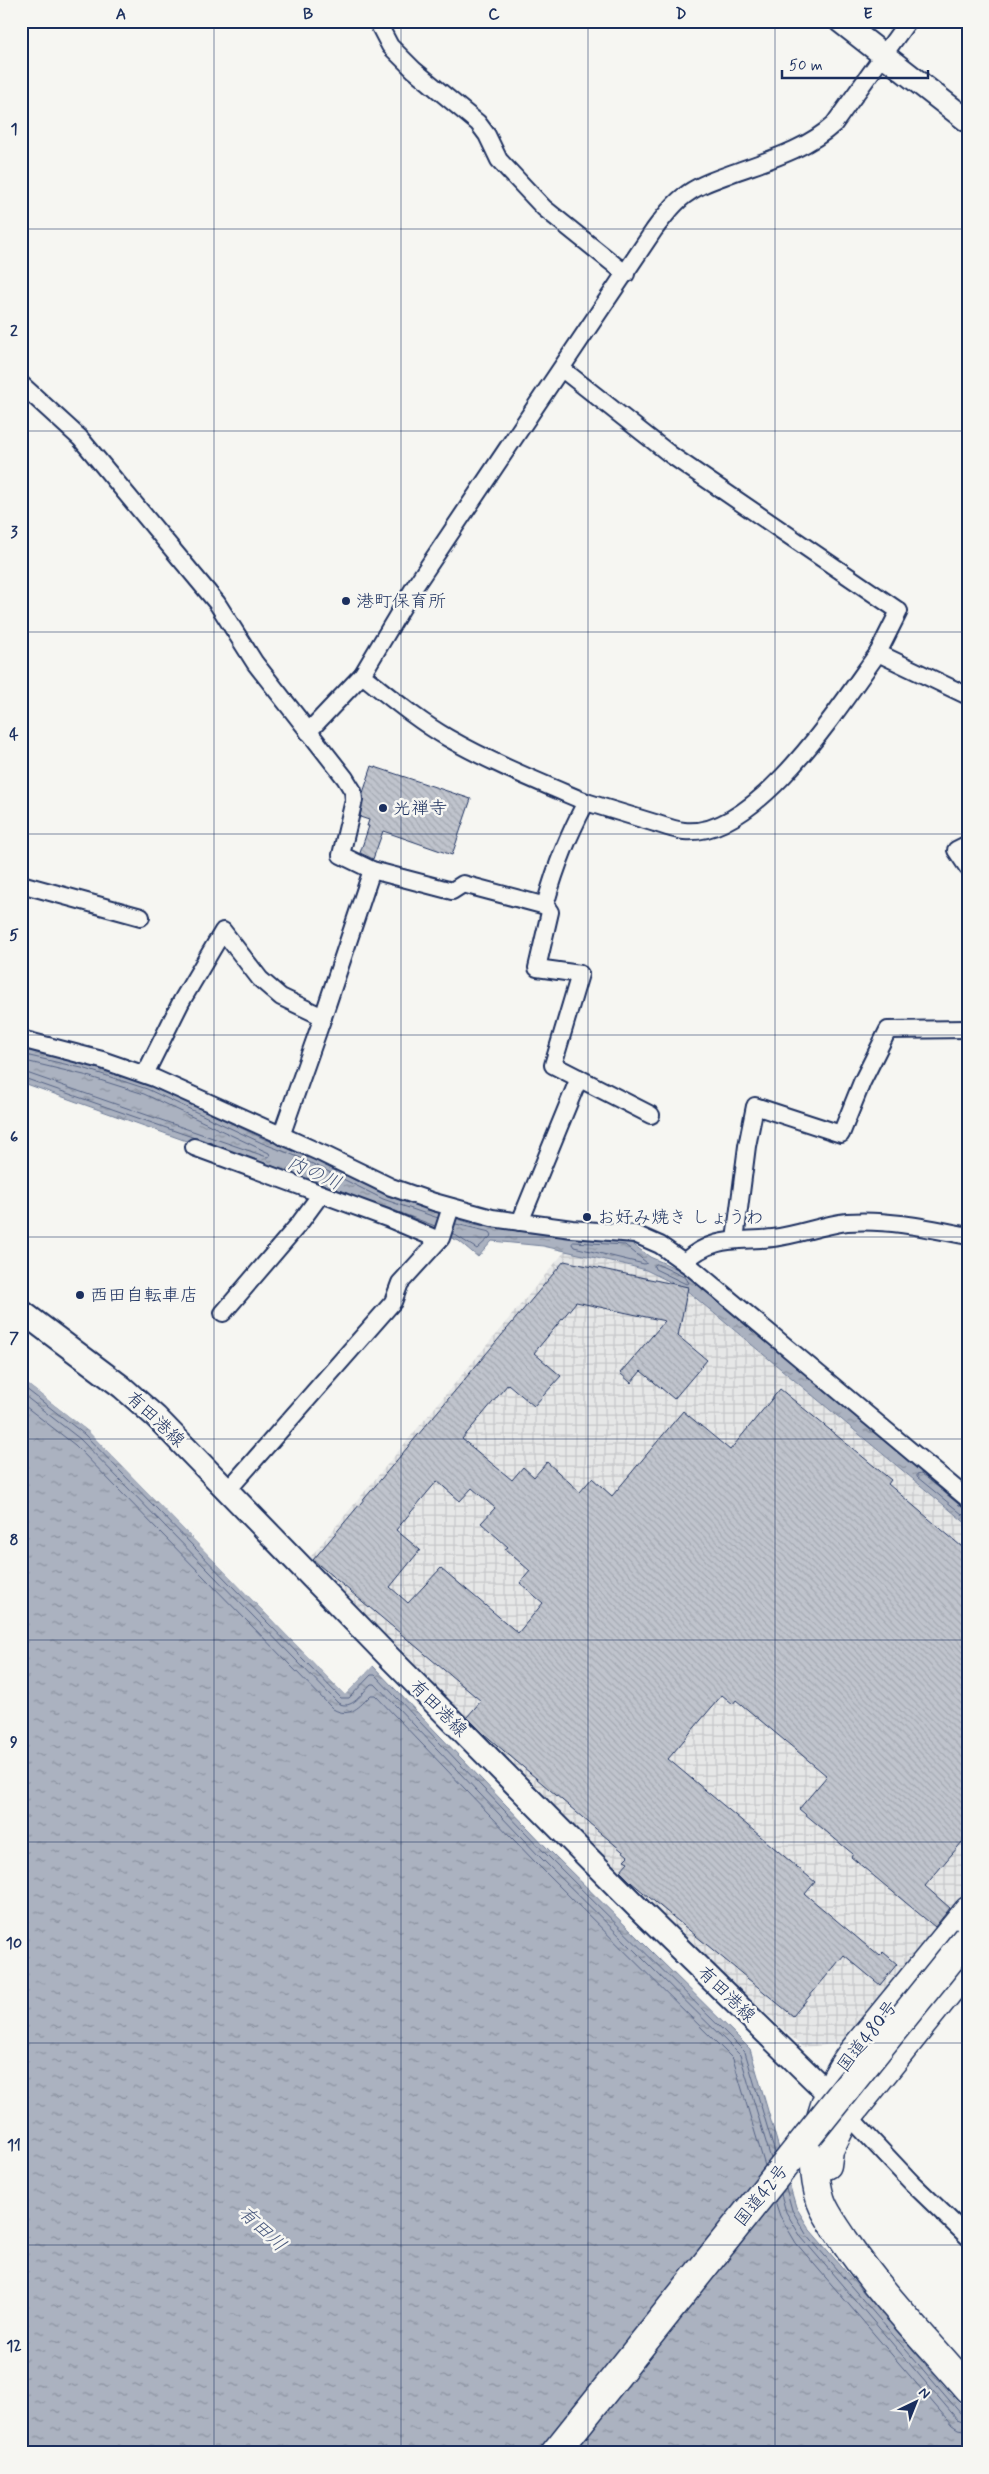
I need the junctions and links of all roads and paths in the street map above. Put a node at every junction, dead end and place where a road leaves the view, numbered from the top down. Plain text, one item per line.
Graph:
1 (377, 21) edge
2 (840, 21) edge
3 (908, 21) edge
4 (883, 56) junction
5 (968, 121) edge
6 (626, 274) junction
7 (562, 369) junction
8 (21, 384) edge
9 (878, 653) junction
10 (362, 675) junction
11 (968, 696) edge
12 (308, 732) junction
13 (586, 802) junction
14 (968, 844) edge
15 (968, 868) edge
16 (372, 870) junction
17 (21, 884) edge
18 (546, 906) junction
19 (141, 917) dead end
20 (323, 1017) junction
21 (968, 1029) edge
22 (21, 1039) edge
23 (145, 1074) junction
24 (579, 1078) junction
25 (651, 1115) dead end
26 (281, 1136) junction
27 (194, 1147) dead end
28 (321, 1194) junction
29 (451, 1210) junction
30 (520, 1222) junction
31 (968, 1236) edge
32 (440, 1239) junction
33 (734, 1240) junction
34 (684, 1262) junction
35 (21, 1311) edge
36 (223, 1314) dead end
37 (228, 1490) junction
38 (968, 1499) edge
39 (968, 1911) edge
40 (968, 1937) edge
41 (929, 1959) junction
42 (963, 1977) edge
43 (829, 2094) junction
44 (849, 2116) junction
45 (843, 2237) junction
46 (968, 2237) edge
47 (968, 2389) edge
48 (555, 2453) edge

1 - 6 street
2 - 4 main road
3 - 4 street
4 - 5 main road
4 - 6 street
6 - 7 street
7 - 9 street
7 - 10 street
8 - 12 street
9 - 11 street
9 - 13 street
10 - 12 street
10 - 13 street
12 - 16 street
13 - 18 street
14 - 15 street
16 - 18 street
16 - 20 street
17 - 19 street
18 - 24 street
20 - 23 street
20 - 26 street
21 - 33 street
22 - 23 street
23 - 26 street
24 - 25 street
24 - 30 street
26 - 29 street
27 - 28 street
28 - 32 street
28 - 36 street
29 - 30 street
29 - 32 street
30 - 34 street
31 - 33 street
32 - 37 street
33 - 34 street
34 - 38 street
35 - 37 main road, 有田港線
37 - 43 main road, 有田港線
39 - 41 highway, 国道480号
40 - 48 highway, 国道42号, bridge
41 - 42 street
41 - 43 highway, 国道480号
42 - 44 highway, 国道480号
43 - 44 main road, 有田港線
43 - 45 highway, 国道480号
44 - 45 highway, 国道480号
44 - 46 street
45 - 47 highway, 国道480号

